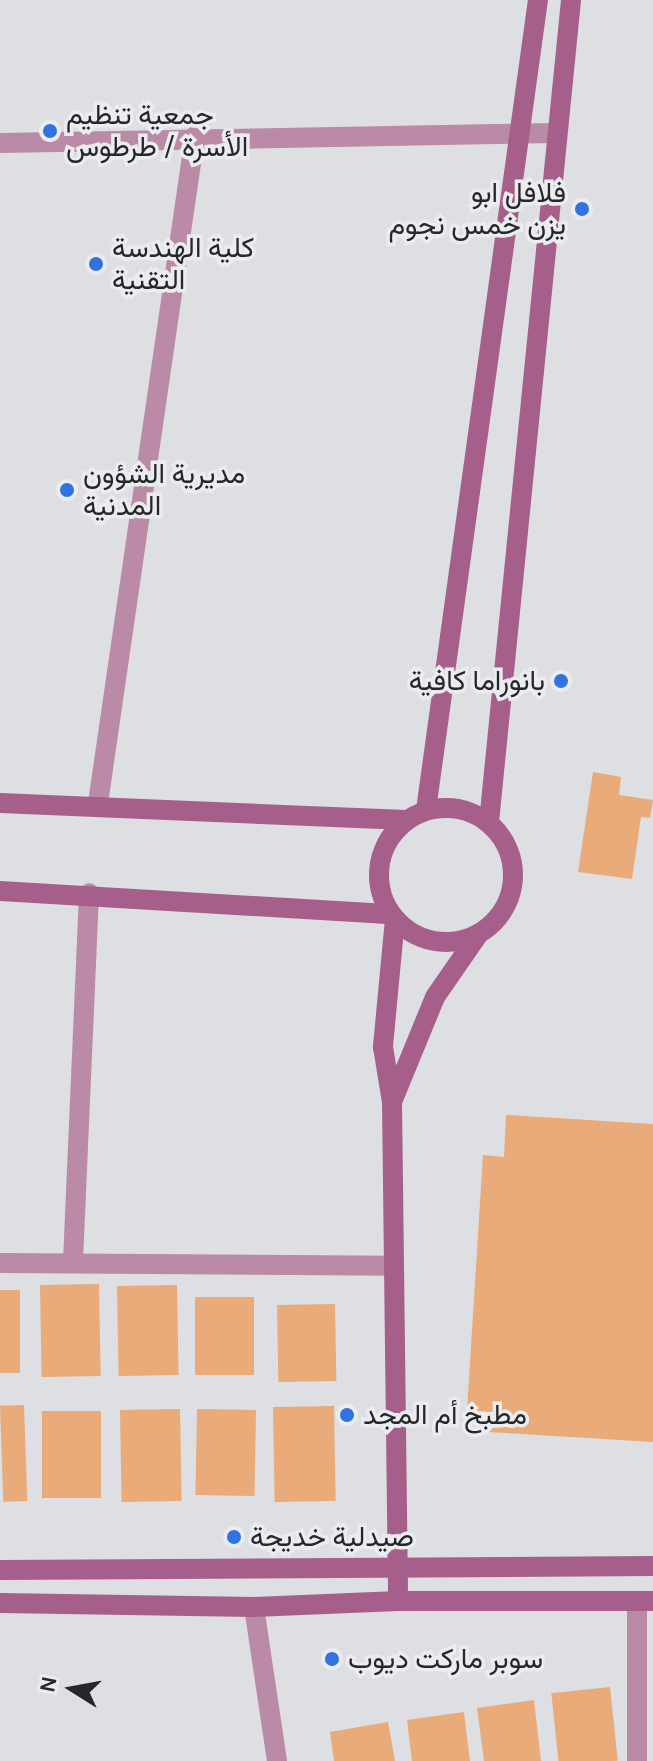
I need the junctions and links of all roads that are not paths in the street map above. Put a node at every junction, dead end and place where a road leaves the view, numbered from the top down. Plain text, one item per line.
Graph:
1 (538, 0) edge
2 (571, 0) edge
3 (522, 130) junction
4 (556, 133) junction
5 (195, 136) junction
6 (0, 143) edge
7 (0, 803) edge
8 (98, 803) junction
9 (426, 810) junction
10 (406, 820) junction
11 (489, 822) junction
12 (0, 891) edge
13 (89, 893) junction
14 (393, 917) junction
15 (478, 935) junction
16 (392, 1102) junction
17 (73, 1261) junction
18 (0, 1263) edge
19 (394, 1266) junction
20 (653, 1566) edge
21 (0, 1570) edge
22 (397, 1570) junction
23 (398, 1601) junction
24 (645, 1601) edge
25 (0, 1603) edge
26 (254, 1607) junction
27 (277, 1761) edge
28 (637, 1761) edge

1 - 3 main road
2 - 4 main road
3 - 4 street
3 - 5 street
3 - 9 main road
4 - 11 main road
5 - 6 street
5 - 8 street
7 - 8 main road
8 - 10 main road
9 - 10 main road
9 - 11 main road
10 - 14 main road
11 - 15 main road
12 - 13 main road
13 - 14 main road
13 - 17 street
14 - 15 main road
14 - 16 main road
15 - 16 main road
16 - 19 main road
17 - 18 street
17 - 19 street
19 - 22 main road
20 - 22 main road
21 - 22 main road
22 - 23 main road
23 - 24 main road
23 - 26 main road
24 - 28 street
25 - 26 main road
26 - 27 street

